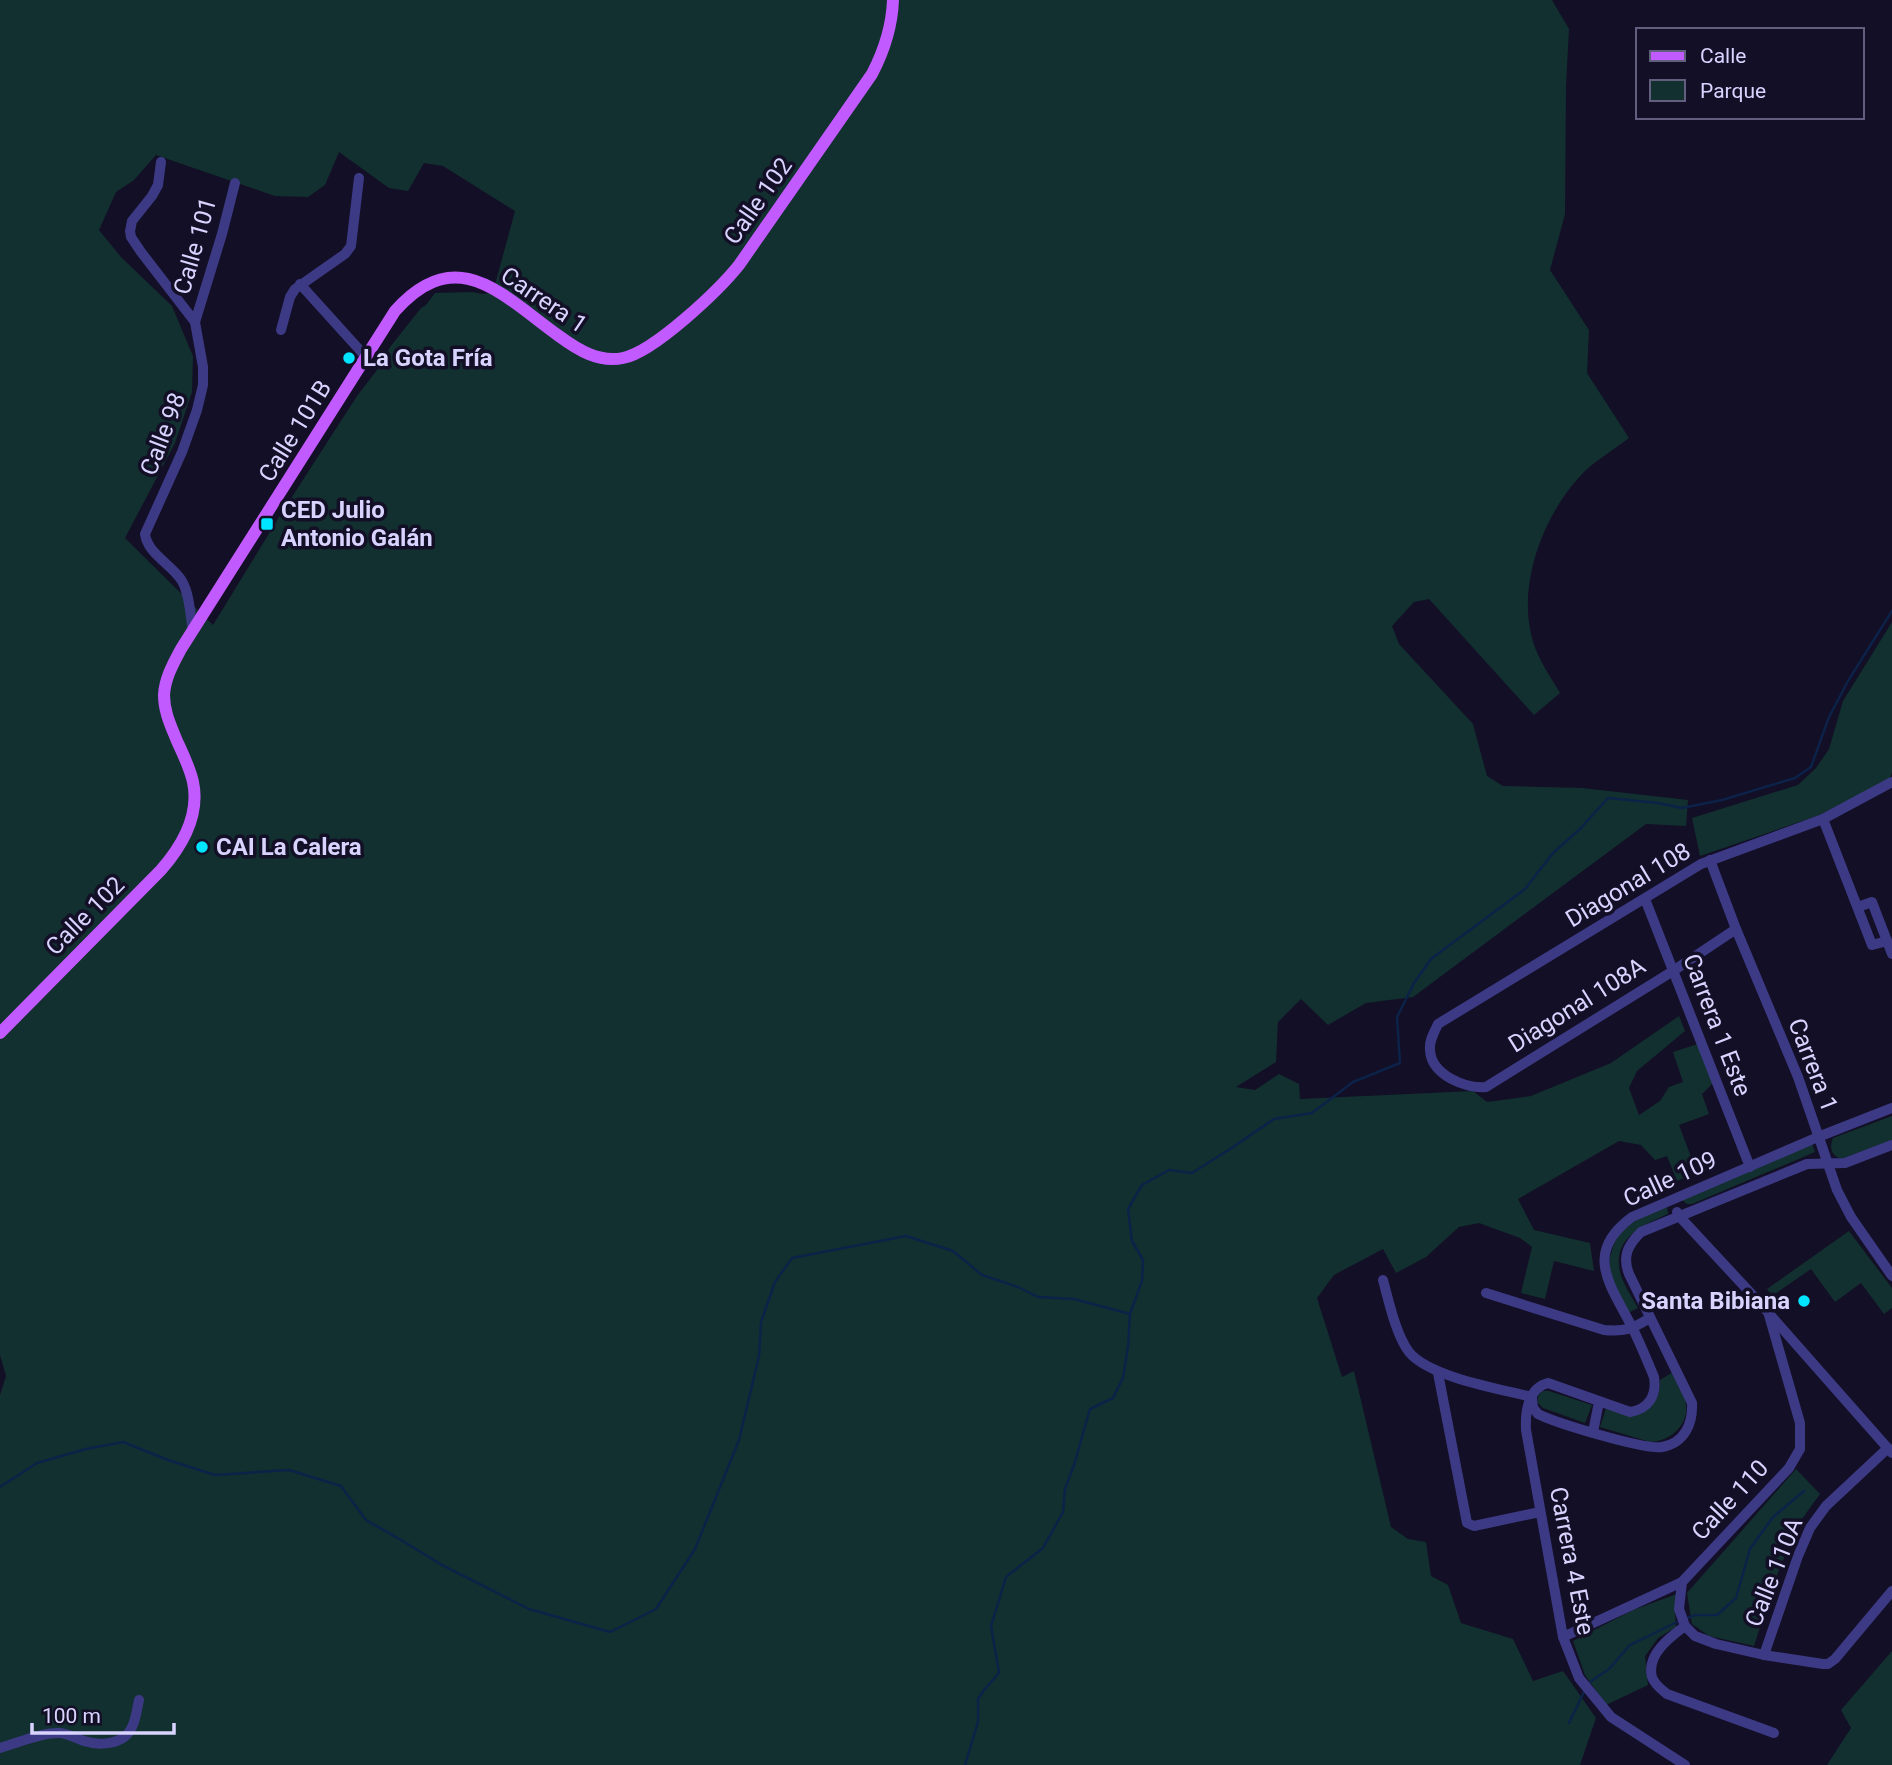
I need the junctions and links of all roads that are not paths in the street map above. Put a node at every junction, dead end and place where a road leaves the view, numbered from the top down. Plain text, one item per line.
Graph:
1 (893, 0) edge
2 (160, 162) dead end
3 (359, 178) dead end
4 (235, 183) dead end
5 (452, 277) joint
6 (300, 284) junction
7 (194, 321) junction
8 (281, 330) dead end
9 (366, 357) junction
10 (611, 359) joint
11 (193, 631) junction
12 (1892, 782) edge
13 (1823, 820) junction
14 (191, 821) joint
15 (1710, 860) junction
16 (1645, 899) junction
17 (1737, 929) junction
18 (1892, 954) edge
19 (1673, 971) junction
20 (0, 1033) edge
21 (1437, 1068) joint
22 (1892, 1108) edge
23 (1818, 1137) junction
24 (1892, 1145) edge
25 (1827, 1164) junction
26 (1750, 1167) junction
27 (1673, 1199) junction
28 (1679, 1216) junction
29 (1892, 1276) edge
30 (1382, 1280) dead end
31 (1486, 1293) dead end
32 (1769, 1315) junction
33 (1650, 1318) junction
34 (1633, 1329) junction
35 (1675, 1367) junction
36 (1438, 1373) junction
37 (1654, 1377) junction
38 (1532, 1397) junction
39 (1599, 1402) junction
40 (1592, 1433) junction
41 (1890, 1450) edge
42 (1540, 1512) junction
43 (1682, 1582) junction
44 (1892, 1591) edge
45 (1685, 1626) junction
46 (1563, 1637) junction
47 (1764, 1655) junction
48 (139, 1700) dead end
49 (1774, 1733) dead end
50 (0, 1748) edge
51 (1685, 1765) edge

1 - 10 main road, Calle 102
2 - 7 street, Calle 98
3 - 6 street
4 - 7 street, Calle 101
5 - 9 main road, Calle 101B
5 - 10 main road, Carrera 1
6 - 8 street
6 - 9 street
7 - 11 street, Calle 98
9 - 11 main road, Calle 101B
11 - 14 main road, Calle 101B
12 - 13 street, Diagonal 108
13 - 15 street, Diagonal 108
13 - 18 street
14 - 20 main road, Calle 102
15 - 16 street, Diagonal 108
15 - 17 street, Carrera 1
16 - 19 street, Carrera 1 Este
16 - 21 street, Diagonal 108
17 - 19 street, Diagonal 108A
17 - 23 street, Carrera 1
19 - 21 street, Diagonal 108A
19 - 26 street, Carrera 1 Este
22 - 23 street, Calle 109
23 - 25 street, Carrera 1
23 - 26 street, Calle 109
24 - 25 street, Calle 109
25 - 28 street, Calle 109
25 - 29 street, Carrera 1
26 - 27 street, Calle 109
27 - 28 street
27 - 34 street, Calle 109
28 - 32 street
28 - 33 street, Calle 109
30 - 36 street
31 - 34 street
32 - 41 street
32 - 43 street, Calle 110
33 - 34 street
33 - 35 street, Calle 109
34 - 37 street, Calle 109
35 - 37 street
35 - 40 street, Calle 109
36 - 38 street
36 - 42 street
37 - 39 street
38 - 39 street
38 - 40 street
38 - 42 street, Carrera 4 Este
39 - 40 street
41 - 47 street, Calle 110A
42 - 46 street, Carrera 4 Este
43 - 45 street
43 - 46 street, Calle 110
44 - 47 street
45 - 47 street
45 - 49 street
46 - 51 street, Carrera 4 Este
48 - 50 street

